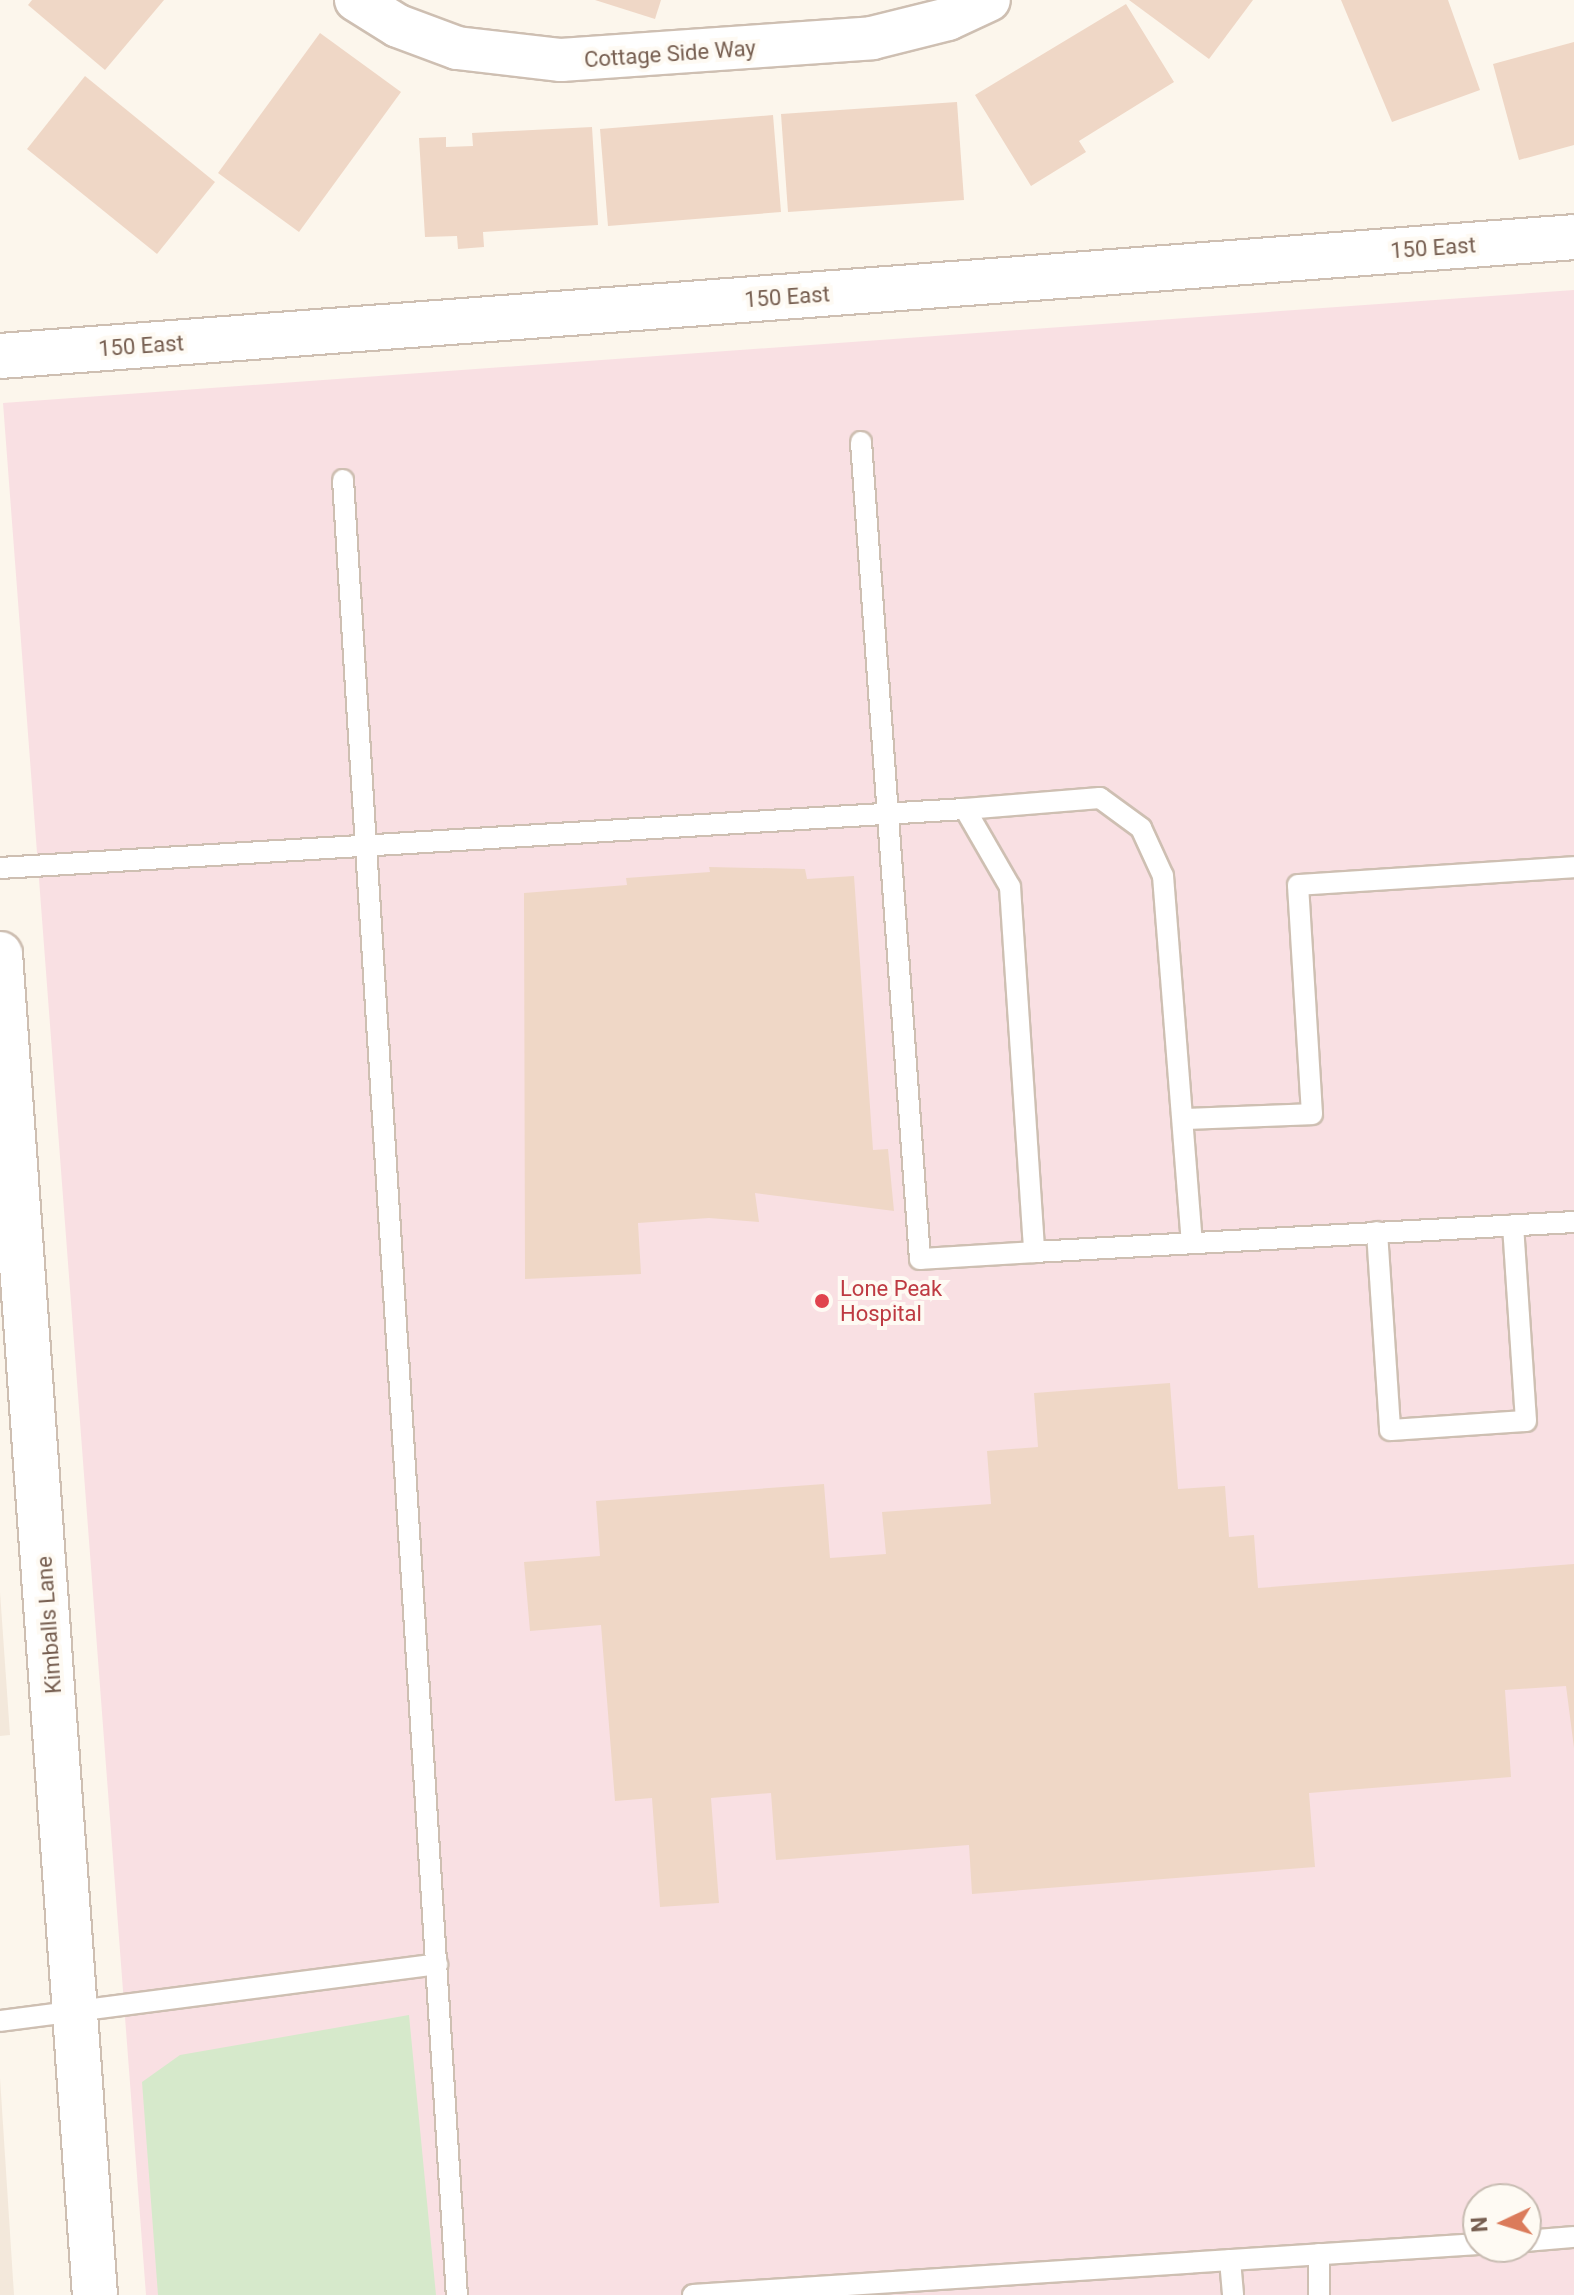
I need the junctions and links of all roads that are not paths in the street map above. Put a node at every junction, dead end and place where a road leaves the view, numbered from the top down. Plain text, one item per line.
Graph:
1 (356, 0) edge
2 (989, 0) edge
3 (1574, 237) edge
4 (0, 356) edge
5 (861, 442) dead end
6 (343, 480) dead end
7 (965, 809) junction
8 (891, 813) junction
9 (366, 844) junction
10 (1574, 867) edge
11 (0, 868) edge
12 (0, 954) edge
13 (1183, 1119) junction
14 (1574, 1222) edge
15 (1513, 1225) junction
16 (1377, 1232) junction
17 (1192, 1243) junction
18 (1034, 1252) junction
19 (437, 1964) junction
20 (74, 2015) junction
21 (0, 2021) edge
22 (1574, 2237) edge
23 (1542, 2240) edge
24 (1462, 2245) edge
25 (1319, 2254) junction
26 (1230, 2260) junction
27 (95, 2295) edge
28 (457, 2295) edge
29 (693, 2295) edge
30 (1233, 2295) edge
31 (1319, 2295) edge

1 - 2 street, Cottage Side Way
3 - 4 street, 150 East
5 - 8 lane
6 - 9 lane
7 - 8 lane
7 - 13 lane
7 - 18 lane
8 - 9 lane
8 - 18 lane
9 - 11 lane
9 - 19 lane
10 - 13 lane
12 - 20 street, Kimballs Lane
13 - 17 lane
14 - 15 lane
15 - 16 lane
15 - 16 lane
16 - 17 lane
17 - 18 lane
19 - 20 lane
19 - 28 lane
20 - 21 lane
20 - 27 street, Kimballs Lane
22 - 23 lane
24 - 25 lane
25 - 26 lane
25 - 31 lane
26 - 29 lane
26 - 30 lane

